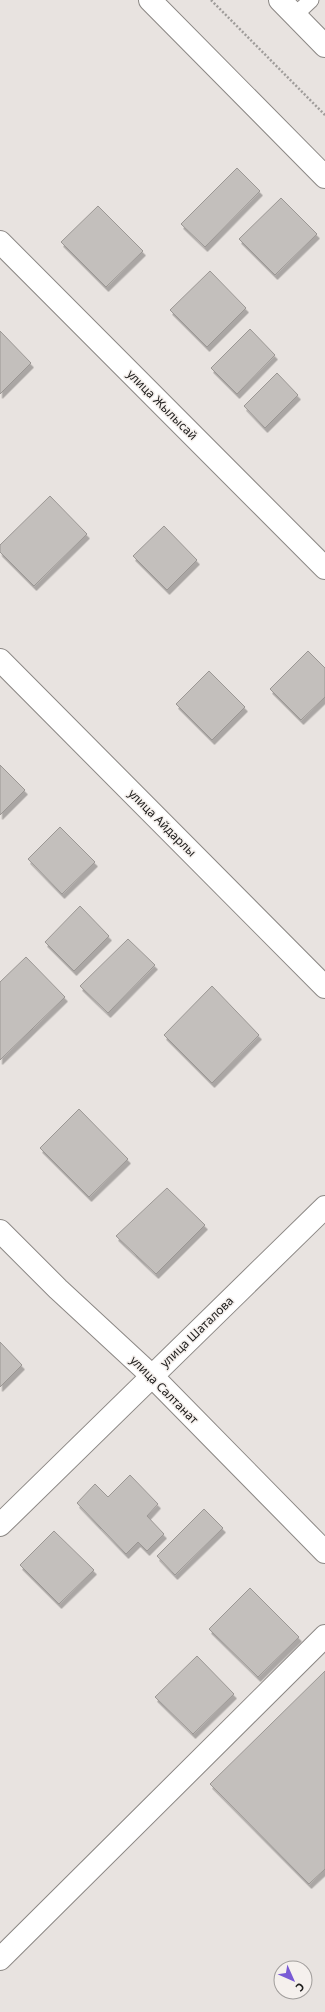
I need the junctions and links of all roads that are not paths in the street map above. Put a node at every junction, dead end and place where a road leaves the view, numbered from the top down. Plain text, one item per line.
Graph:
1 (150, 0) edge
2 (310, 0) edge
3 (287, 8) edge
4 (325, 46) edge
5 (325, 177) edge
6 (0, 242) edge
7 (325, 568) edge
8 (0, 660) edge
9 (325, 986) edge
10 (325, 1207) edge
11 (0, 1231) edge
12 (152, 1376) junction
13 (0, 1524) edge
14 (325, 1552) edge
15 (325, 1636) edge
16 (0, 1959) edge

1 - 5 street
2 - 3 lane
3 - 4 street
6 - 7 street, улица Жылысай
8 - 9 street, улица Айдарлы
10 - 12 street, улица Шаталова
11 - 12 street, улица Салтанат
12 - 13 street, улица Шаталова
12 - 14 street, улица Салтанат
15 - 16 street

